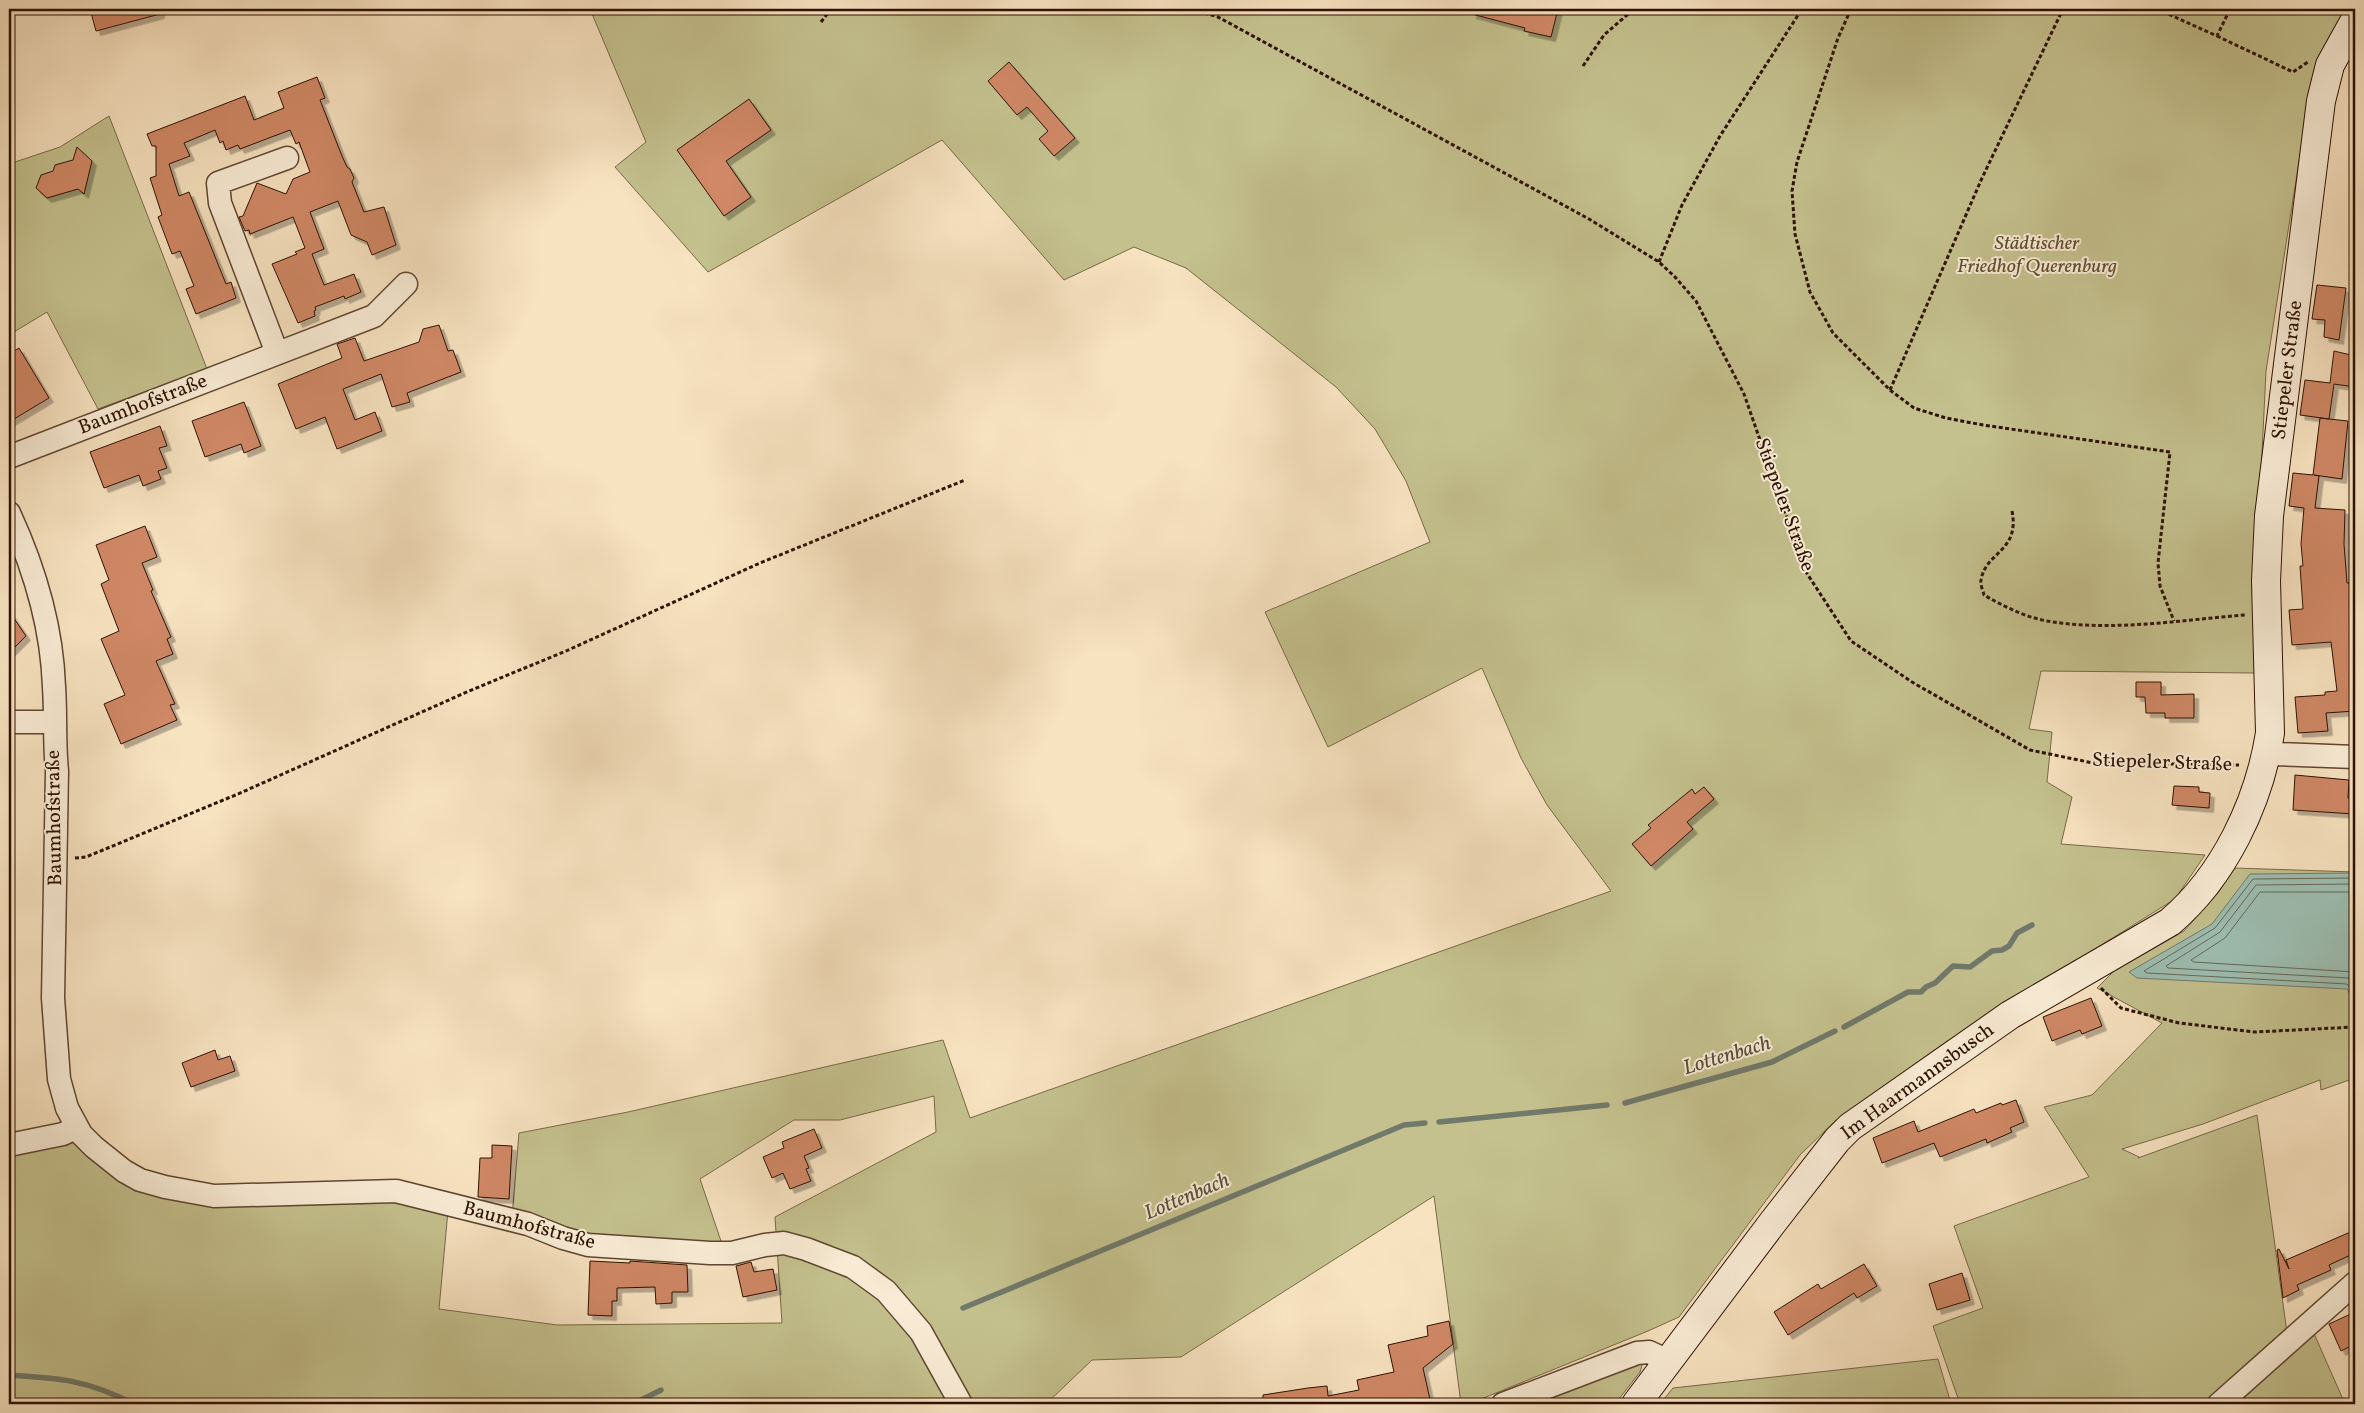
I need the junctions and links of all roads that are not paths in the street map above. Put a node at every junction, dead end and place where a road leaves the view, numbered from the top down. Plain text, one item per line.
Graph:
1 (2355, 20) edge
2 (287, 158) dead end
3 (406, 284) dead end
4 (277, 353) junction
5 (9, 457) edge
6 (9, 513) edge
7 (9, 722) edge
8 (55, 722) junction
9 (2266, 756) junction
10 (2355, 757) edge
11 (77, 1127) junction
12 (9, 1145) edge
13 (2355, 1283) edge
14 (1668, 1361) junction
15 (961, 1404) edge
16 (1504, 1404) edge
17 (1636, 1404) edge
18 (2219, 1404) edge

1 - 9 street, Stiepeler Straße
2 - 4 street
3 - 4 street, Baumhofstraße
4 - 5 street, Baumhofstraße
6 - 8 street, Baumhofstraße
7 - 8 street
8 - 11 street, Baumhofstraße
9 - 10 street
9 - 14 street, Im Haarmannsbusch
11 - 12 street
11 - 15 street, Baumhofstraße
13 - 18 street
14 - 16 street
14 - 17 street, Im Haarmannsbusch

